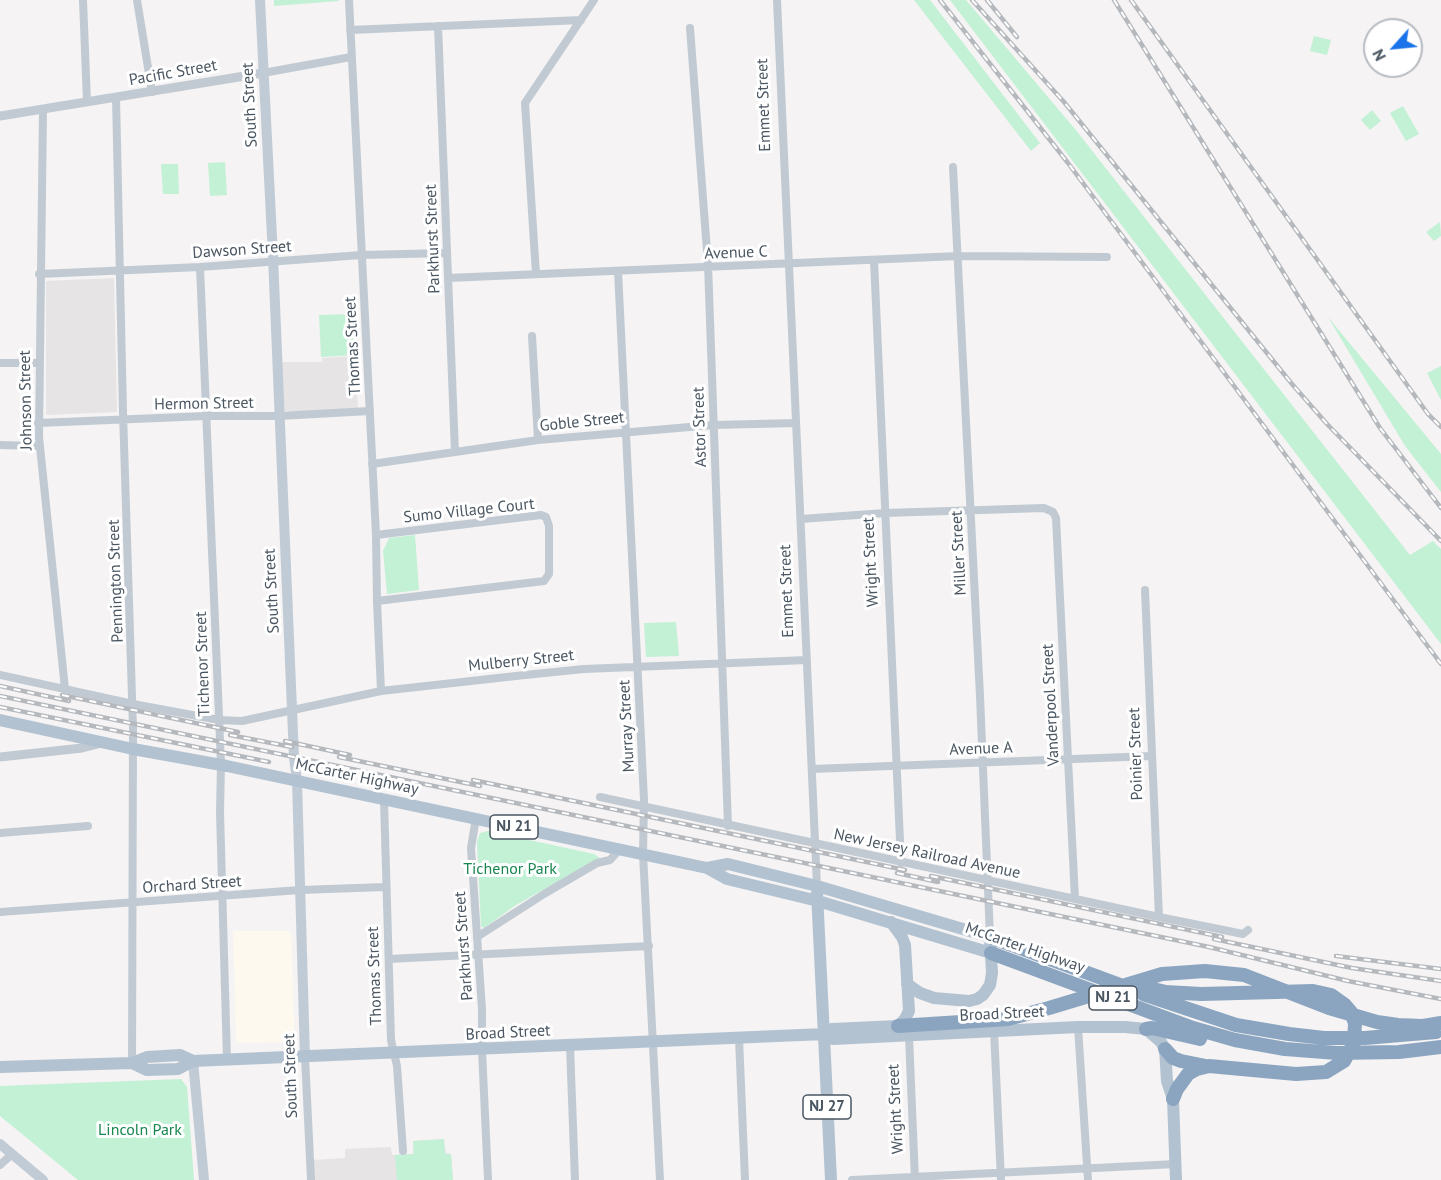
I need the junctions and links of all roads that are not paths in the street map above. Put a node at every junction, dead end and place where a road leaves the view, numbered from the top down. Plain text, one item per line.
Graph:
1 (83, 0) edge
2 (137, 0) edge
3 (260, 0) edge
4 (348, 0) edge
5 (594, 0) edge
6 (777, 0) edge
7 (581, 20) junction
8 (438, 26) junction
9 (690, 28) dead end
10 (350, 30) junction
11 (351, 57) junction
12 (263, 73) junction
13 (152, 92) junction
14 (116, 98) junction
15 (87, 102) junction
16 (43, 110) junction
17 (0, 116) edge
18 (953, 167) dead end
19 (447, 253) junction
20 (361, 255) junction
21 (959, 256) junction
22 (1107, 257) dead end
23 (874, 260) junction
24 (274, 262) junction
25 (789, 265) junction
26 (200, 267) junction
27 (708, 267) junction
28 (120, 270) junction
29 (618, 271) junction
30 (39, 274) junction
31 (536, 274) junction
32 (448, 278) junction
33 (532, 336) dead end
34 (0, 363) edge
35 (38, 363) junction
36 (370, 411) junction
37 (206, 416) junction
38 (279, 416) junction
39 (123, 419) junction
40 (38, 423) junction
41 (796, 423) junction
42 (713, 425) junction
43 (625, 432) junction
44 (538, 440) junction
45 (0, 445) edge
46 (40, 446) junction
47 (455, 452) junction
48 (372, 464) junction
49 (969, 510) junction
50 (885, 513) junction
51 (801, 519) junction
52 (376, 535) junction
53 (1145, 590) dead end
54 (377, 601) junction
55 (807, 660) junction
56 (721, 663) junction
57 (637, 667) junction
58 (0, 675) edge
59 (65, 689) junction
60 (381, 691) junction
61 (133, 704) junction
62 (292, 710) junction
63 (0, 720) edge
64 (219, 720) junction
65 (105, 742) junction
66 (133, 748) junction
67 (1152, 756) junction
68 (0, 757) edge
69 (1067, 759) junction
70 (982, 763) junction
71 (221, 765) junction
72 (897, 766) junction
73 (812, 769) junction
74 (297, 781) junction
75 (600, 797) dead end
76 (384, 800) junction
77 (644, 807) junction
78 (476, 818) junction
79 (88, 826) dead end
80 (728, 826) junction
81 (0, 833) edge
82 (815, 845) junction
83 (619, 850) junction
84 (643, 854) junction
85 (901, 863) junction
86 (707, 868) junction
87 (987, 879) junction
88 (817, 886) junction
89 (385, 887) junction
90 (300, 890) junction
91 (223, 896) junction
92 (1075, 899) junction
93 (818, 901) junction
94 (131, 903) junction
95 (0, 912) edge
96 (1159, 917) junction
97 (890, 921) junction
98 (1248, 930) dead end
99 (477, 937) junction
100 (990, 937) junction
101 (649, 946) junction
102 (991, 953) junction
103 (477, 954) junction
104 (389, 959) junction
105 (907, 984) junction
106 (1132, 990) junction
107 (1441, 1023) edge
108 (898, 1026) junction
109 (1078, 1027) junction
110 (1146, 1029) junction
111 (994, 1031) junction
112 (1441, 1032) edge
113 (824, 1034) junction
114 (909, 1036) junction
115 (739, 1038) junction
116 (1235, 1040) junction
117 (654, 1042) junction
118 (570, 1046) junction
119 (1441, 1047) edge
120 (1165, 1049) junction
121 (482, 1050) junction
122 (394, 1054) junction
123 (305, 1057) junction
124 (228, 1060) junction
125 (193, 1061) junction
126 (132, 1063) junction
127 (0, 1066) edge
128 (1209, 1066) junction
129 (1173, 1099) junction
130 (0, 1144) edge
131 (403, 1151) dead end
132 (12, 1154) junction
133 (1176, 1164) junction
134 (0, 1165) edge
135 (1088, 1168) junction
136 (1001, 1176) edge
137 (915, 1179) edge
138 (43, 1180) edge
139 (204, 1180) edge
140 (311, 1180) edge
141 (488, 1180) edge
142 (575, 1180) edge
143 (660, 1180) edge
144 (745, 1180) edge
145 (831, 1180) edge
146 (852, 1180) edge
147 (1088, 1180) edge
148 (1176, 1180) edge

1 - 15 street
2 - 13 street
3 - 12 main road, South Street
4 - 10 street, Thomas Street
5 - 7 street
6 - 25 street, Emmet Street
7 - 8 street
7 - 31 street
8 - 10 street
8 - 19 street, Parkhurst Street
9 - 27 street, Astor Street
10 - 11 street, Thomas Street
11 - 12 street, Pacific Street
11 - 20 street, Thomas Street
12 - 13 street, Pacific Street
12 - 24 main road, South Street
13 - 14 street, Pacific Street
14 - 15 street, Pacific Street
14 - 28 street, Pennington Street
15 - 16 street, Pacific Street
16 - 17 street, Pacific Street
16 - 30 street, Johnson Street
18 - 21 street, Miller Street
19 - 20 street, Dawson Street
19 - 32 street, Parkhurst Street
20 - 24 street, Dawson Street
20 - 36 street, Thomas Street
21 - 22 street, Avenue C
21 - 23 street, Avenue C
21 - 49 street, Miller Street
23 - 25 street, Avenue C
23 - 50 street, Wright Street
24 - 26 street, Dawson Street
24 - 38 main road, South Street
25 - 27 street, Avenue C
25 - 41 street, Emmet Street
26 - 28 street, Dawson Street
26 - 37 street, Tichenor Street
27 - 29 street, Avenue C
27 - 42 street, Astor Street
28 - 30 street, Dawson Street
28 - 39 street, Pennington Street
29 - 31 street, Avenue C
29 - 43 street, Murray Street
30 - 35 street, Johnson Street
31 - 32 street, Avenue C
32 - 47 street, Parkhurst Street
33 - 44 street
34 - 35 street
35 - 40 street, Johnson Street
36 - 38 street, Hermon Street
36 - 48 street, Thomas Street
37 - 38 street, Hermon Street
37 - 39 street, Hermon Street
37 - 64 street, Tichenor Street
38 - 62 main road, South Street
39 - 40 street, Hermon Street
39 - 61 street, Pennington Street
40 - 46 street, Johnson Street
41 - 42 street, Goble Street
41 - 51 street, Emmet Street
42 - 43 street, Goble Street
42 - 56 street, Astor Street
43 - 44 street, Goble Street
43 - 57 street, Murray Street
44 - 47 street, Goble Street
45 - 46 street
46 - 59 street, Johnson Street
47 - 48 street, Goble Street
48 - 52 street, Thomas Street
49 - 50 street
49 - 69 street, Vanderpool Street
49 - 70 street, Miller Street
50 - 51 street
50 - 72 street, Wright Street
51 - 55 street, Emmet Street
52 - 54 street, Thomas Street
52 - 54 street, Sumo Village Court
53 - 67 street, Poinier Street
54 - 60 street, Thomas Street
55 - 56 street, Mulberry Street
55 - 73 street, Emmet Street
56 - 57 street, Mulberry Street
56 - 80 street, Astor Street
57 - 60 street, Mulberry Street
57 - 77 street, Murray Street
58 - 59 street
59 - 61 street
60 - 62 street, Mulberry Street
61 - 64 street
61 - 66 street, Pennington Street
62 - 64 street, Mulberry Street
62 - 74 main road, South Street
63 - 65 main road, McCarter Highway / NJ 21
64 - 71 street, Tichenor Street
65 - 66 main road, McCarter Highway / NJ 21
65 - 68 street
66 - 71 main road, McCarter Highway / NJ 21
66 - 94 street, Pennington Street
67 - 69 street, Avenue A
67 - 96 street, Poinier Street
69 - 70 street, Avenue A
69 - 92 street, Vanderpool Street
70 - 72 street, Avenue A
70 - 87 street, Miller Street
71 - 74 main road, McCarter Highway / NJ 21
71 - 91 street, Tichenor Street
72 - 73 street, Avenue A
72 - 85 street, Wright Street
73 - 82 street, Emmet Street
74 - 76 main road, McCarter Highway / NJ 21
74 - 90 main road, South Street
75 - 77 street, New Jersey Railroad Avenue
76 - 78 main road, McCarter Highway / NJ 21
76 - 89 street, Thomas Street
77 - 80 street, New Jersey Railroad Avenue
77 - 84 street, Murray Street
78 - 83 main road, McCarter Highway / NJ 21
78 - 99 street, Parkhurst Street
79 - 81 street
80 - 82 street, New Jersey Railroad Avenue
82 - 85 street, New Jersey Railroad Avenue
82 - 88 street, Emmet Street
83 - 84 main road, McCarter Highway / NJ 21
83 - 99 street
84 - 86 main road, McCarter Highway / NJ 21
84 - 101 street, Murray Street
85 - 87 street, New Jersey Railroad Avenue
86 - 88 main road, McCarter Highway / NJ 21
86 - 93 main road, McCarter Highway / NJ 21
87 - 92 street, New Jersey Railroad Avenue
87 - 100 street, Miller Street
88 - 93 main road, Emmet Street / NJ 27
88 - 100 main road, McCarter Highway / NJ 21
89 - 90 street, Orchard Street
89 - 104 street, Thomas Street
90 - 91 street, Orchard Street
90 - 123 main road, South Street
91 - 94 street, Orchard Street
91 - 124 street, Tichenor Street
92 - 96 street, New Jersey Railroad Avenue
93 - 97 main road, McCarter Highway / NJ 21
93 - 113 main road, Emmet Street / NJ 27
94 - 95 street, Orchard Street
94 - 126 street, Pennington Street
96 - 98 street, New Jersey Railroad Avenue
97 - 102 main road, McCarter Highway / NJ 21
97 - 105 main road
99 - 103 street, Parkhurst Street
100 - 102 main road
100 - 106 highway, McCarter Highway / NJ 21
101 - 103 street
101 - 117 street, Murray Street
102 - 105 main road
102 - 116 highway, McCarter Highway / NJ 21
103 - 104 street
103 - 121 street, Parkhurst Street
104 - 122 street, Thomas Street
105 - 108 main road
106 - 112 highway, McCarter Highway / NJ 21
106 - 128 highway
107 - 108 highway
108 - 113 main road, Broad Street
109 - 110 main road, Broad Street
109 - 111 main road, Broad Street
109 - 135 street
110 - 116 highway
110 - 120 main road
111 - 114 main road, Broad Street
111 - 136 street
113 - 114 main road, Broad Street
113 - 115 main road, Broad Street
113 - 145 main road, Emmet Street / NJ 27
114 - 137 street, Wright Street
115 - 117 main road, Broad Street
115 - 144 street
116 - 119 highway, McCarter Highway / NJ 21
117 - 118 main road, Broad Street
117 - 143 street, Murray Street
118 - 121 main road, Broad Street
118 - 142 street
120 - 128 highway
120 - 129 main road
121 - 122 main road, Broad Street
121 - 141 street, Parkhurst Street
122 - 123 main road, Broad Street
122 - 131 street, Thomas Street
123 - 124 main road, Broad Street
123 - 140 street, South Street
124 - 125 main road, Broad Street
125 - 126 main road, Broad Street
125 - 139 main road
126 - 127 main road, Broad Street
128 - 129 highway
129 - 133 main road
130 - 132 main road
132 - 134 street
132 - 138 main road
133 - 135 street
133 - 148 main road
135 - 136 street
135 - 147 street
136 - 137 street
137 - 146 street

